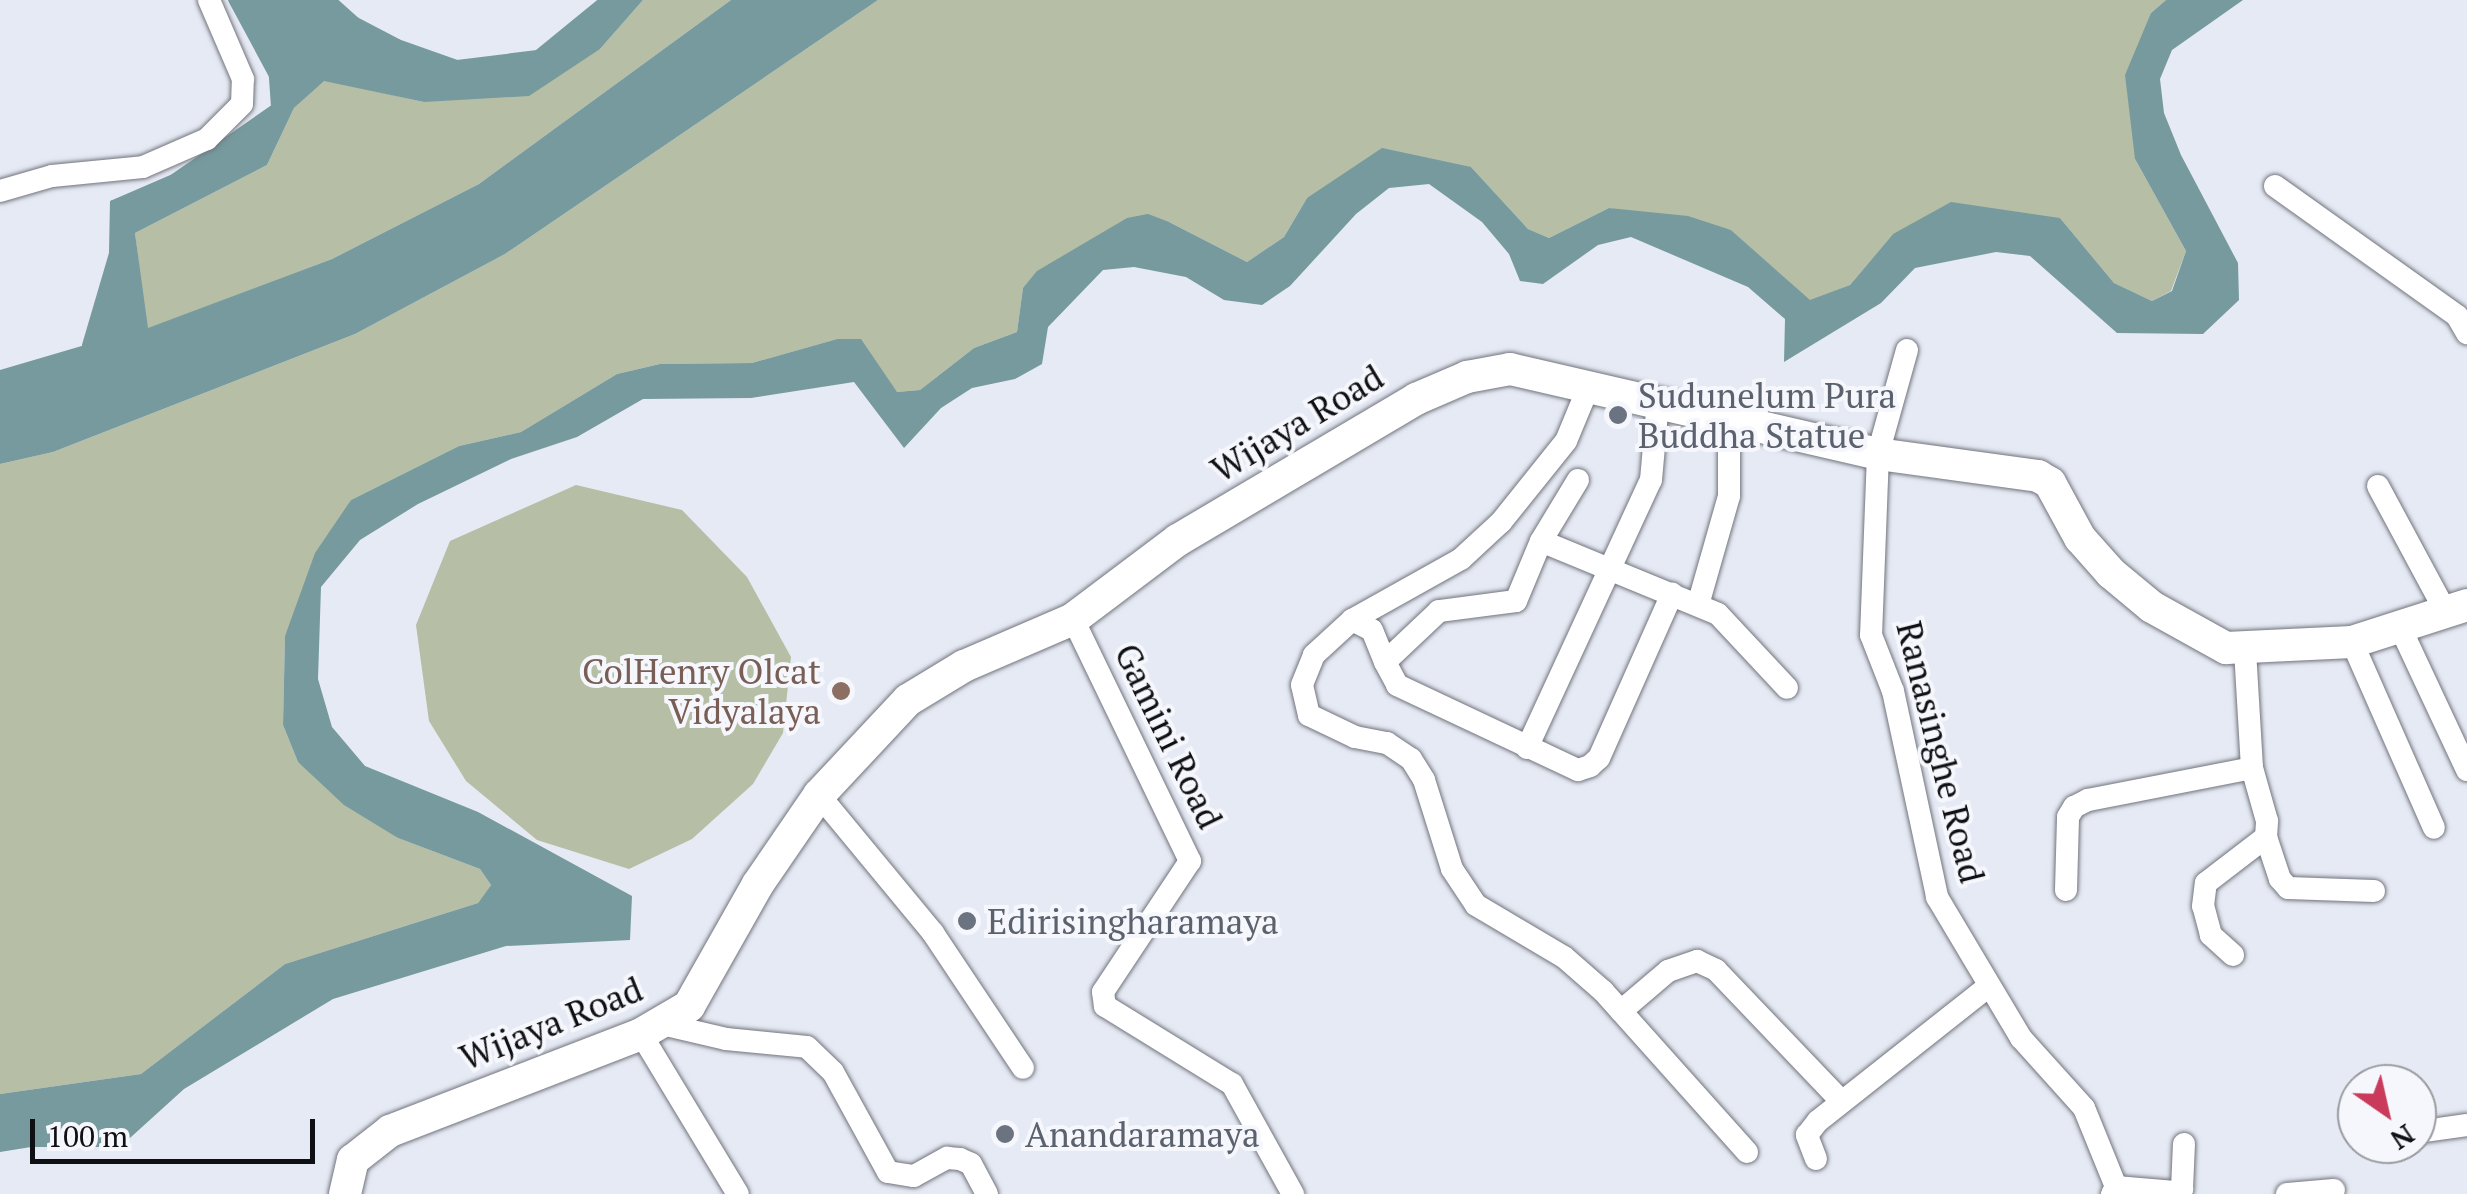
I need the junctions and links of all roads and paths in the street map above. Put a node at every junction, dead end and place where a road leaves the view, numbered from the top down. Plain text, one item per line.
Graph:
1 (208, 0) edge
2 (2275, 186) dead end
3 (0, 191) edge
4 (2467, 333) edge
5 (1907, 350) dead end
6 (1588, 388) junction
7 (1658, 402) junction
8 (1729, 419) junction
9 (1878, 454) junction
10 (1578, 480) dead end
11 (2378, 486) dead end
12 (1541, 541) junction
13 (1611, 568) junction
14 (1672, 594) junction
15 (1698, 605) junction
16 (2457, 609) edge
17 (1073, 619) junction
18 (1352, 620) junction
19 (2400, 627) junction
20 (2352, 642) junction
21 (2245, 650) junction
22 (1385, 662) junction
23 (1788, 688) dead end
24 (1527, 748) junction
25 (2252, 768) junction
26 (2467, 770) edge
27 (819, 795) junction
28 (2434, 828) dead end
29 (2266, 836) junction
30 (2066, 890) dead end
31 (2374, 891) dead end
32 (2233, 954) dead end
33 (1989, 986) junction
34 (1621, 1011) junction
35 (652, 1029) junction
36 (1023, 1068) dead end
37 (1842, 1102) junction
38 (2467, 1125) edge
39 (2437, 1129) edge
40 (2184, 1144) dead end
41 (1747, 1152) dead end
42 (1816, 1159) dead end
43 (2334, 1190) dead end
44 (2115, 1192) edge
45 (345, 1194) edge
46 (738, 1194) edge
47 (987, 1194) edge
48 (1293, 1194) edge
49 (2288, 1194) edge

1 - 3 street
2 - 4 street
5 - 9 street, Ranasinghe Road
6 - 7 street, Wijaya Road
6 - 17 street, Wijaya Road
6 - 18 street
7 - 8 street, Wijaya Road
7 - 13 street
8 - 9 street, Wijaya Road
8 - 15 street
9 - 21 street, Wijaya Road
9 - 33 street, Ranasinghe Road
10 - 12 street
11 - 16 street
12 - 13 street
12 - 22 street
13 - 14 street
13 - 24 street
14 - 15 street
14 - 24 street
15 - 23 street
16 - 19 street, Wijaya Road
17 - 27 street, Wijaya Road
17 - 48 street, Gamini Road
18 - 22 street
18 - 34 street
19 - 20 street, Wijaya Road
19 - 26 street
20 - 21 street, Wijaya Road
20 - 28 street
21 - 25 street
22 - 24 street
25 - 29 street
25 - 30 street
27 - 35 street, Wijaya Road
27 - 36 street
29 - 31 street
29 - 32 street
33 - 37 street
33 - 44 street, Ranasinghe Road
34 - 37 street
34 - 41 street
35 - 45 street, Wijaya Road
35 - 46 street
35 - 47 street
37 - 42 street
38 - 39 street
40 - 44 street
43 - 49 street

